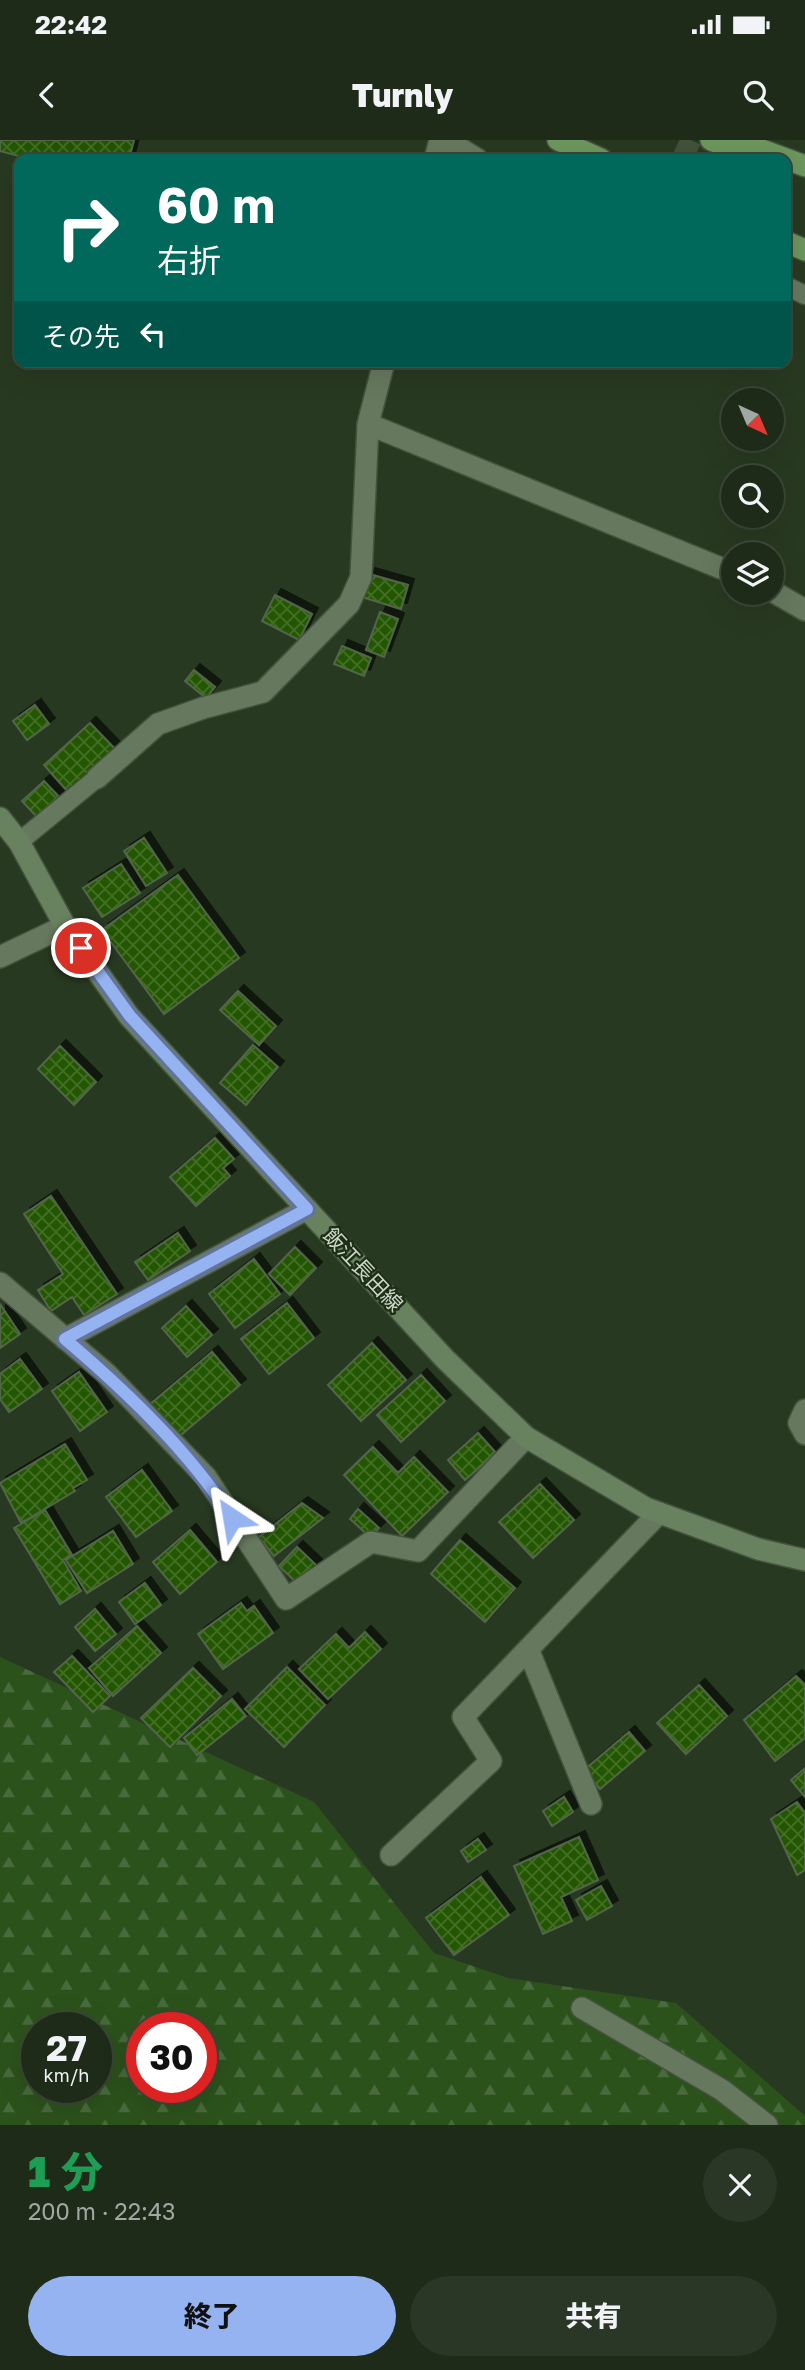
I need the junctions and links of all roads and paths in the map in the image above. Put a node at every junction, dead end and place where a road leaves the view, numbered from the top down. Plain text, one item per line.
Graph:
1 (446, 140) edge
2 (558, 140) edge
3 (711, 140) edge
4 (735, 140) edge
5 (469, 154) edge
6 (590, 154) edge
7 (745, 154) edge
8 (773, 154) edge
9 (382, 368) edge
10 (368, 424) junction
11 (721, 568) edge
12 (784, 598) edge
13 (805, 610) edge
14 (97, 778) joint
15 (0, 818) edge
16 (19, 842) junction
17 (65, 926) junction
18 (0, 957) edge
19 (307, 1209) junction
20 (0, 1283) edge
21 (65, 1339) junction
22 (805, 1410) edge
23 (805, 1434) edge
24 (526, 1437) junction
25 (659, 1513) junction
26 (805, 1560) edge
27 (528, 1649) junction
28 (591, 1804) dead end
29 (391, 1855) dead end
30 (582, 2008) dead end
31 (766, 2125) edge

1 - 5 street
2 - 6 highway
3 - 7 highway
4 - 8 highway
9 - 10 street
10 - 11 street
10 - 14 street
12 - 13 street
14 - 16 lane
15 - 16 main road, 飯江長田線
16 - 17 main road, 飯江長田線
17 - 18 street
17 - 19 main road, 飯江長田線
19 - 21 street
19 - 24 main road, 飯江長田線
20 - 21 street
21 - 24 street
22 - 23 street
24 - 25 main road, 飯江長田線
25 - 26 main road, 飯江長田線
25 - 27 street
27 - 28 street
27 - 29 street
30 - 31 street

